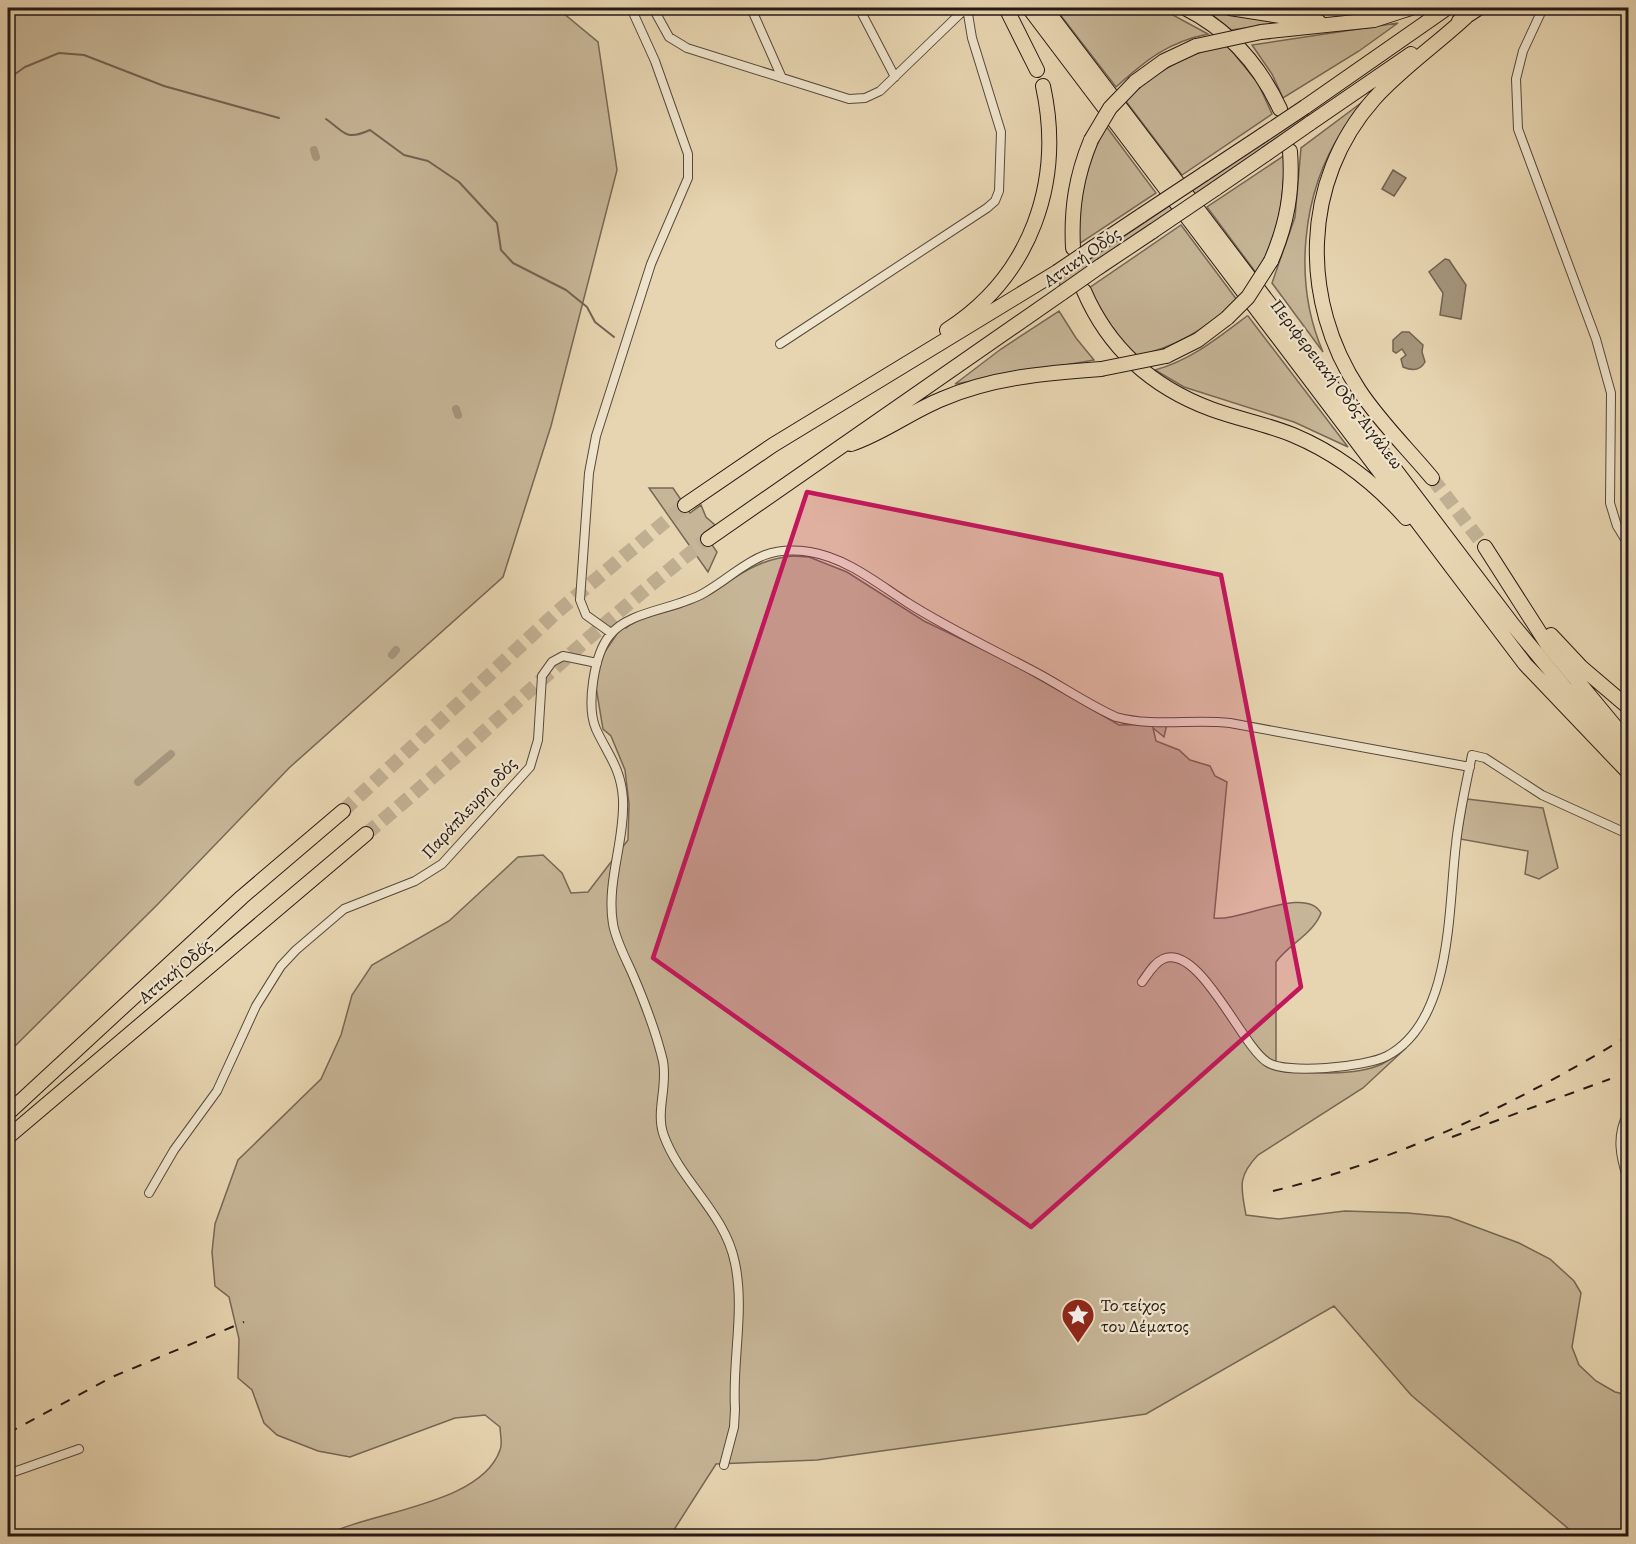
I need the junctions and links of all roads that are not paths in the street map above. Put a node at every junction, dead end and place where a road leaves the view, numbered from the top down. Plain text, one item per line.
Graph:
1 (631, 8) edge
2 (653, 8) edge
3 (751, 8) edge
4 (859, 8) edge
5 (966, 8) edge
6 (1006, 8) edge
7 (1029, 8) edge
8 (1045, 8) edge
9 (1185, 8) edge
10 (1230, 8) edge
11 (1411, 8) edge
12 (1447, 8) edge
13 (1479, 8) edge
14 (1543, 8) edge
15 (1466, 17) junction
16 (1336, 25) junction
17 (1038, 70) dead end
18 (895, 77) junction
19 (782, 78) junction
20 (1043, 86) dead end
21 (1280, 109) dead end
22 (1290, 151) dead end
23 (1073, 248) dead end
24 (1084, 291) dead end
25 (780, 344) dead end
26 (865, 388) junction
27 (838, 447) junction
28 (1432, 478) tunnel mouth
29 (684, 505) tunnel mouth
30 (708, 539) tunnel mouth
31 (1629, 544) edge
32 (1485, 547) tunnel mouth
33 (1498, 566) junction
34 (1473, 594) junction
35 (611, 633) junction
36 (597, 663) junction
37 (1558, 699) junction
38 (1629, 707) edge
39 (1629, 742) edge
40 (1629, 754) edge
41 (1470, 767) junction
42 (1629, 772) edge
43 (1629, 781) edge
44 (343, 811) tunnel mouth
45 (366, 834) tunnel mouth
46 (1629, 834) edge
47 (1142, 982) dead end
48 (8, 1113) edge
49 (1629, 1113) edge
50 (8, 1137) edge
51 (1629, 1180) edge
52 (149, 1193) dead end
53 (79, 1449) dead end
54 (724, 1465) dead end
55 (8, 1474) edge

1 - 35 street
2 - 19 street
3 - 19 street
4 - 18 street
5 - 18 street
5 - 25 street
6 - 17 highway
7 - 34 highway, Περιφερειακή Οδός Αιγάλεω
8 - 40 highway, Περιφερειακή Οδός Αιγάλεω
9 - 21 highway
10 - 16 highway
11 - 16 highway
12 - 26 highway, Αττική Οδός, bridge
13 - 15 highway, Αττική Οδός
14 - 31 street
15 - 27 highway, Αττική Οδός, bridge
15 - 28 highway
16 - 23 highway, bridge
18 - 19 street
20 - 26 highway
22 - 27 highway, bridge
24 - 34 highway
26 - 29 highway, Αττική Οδός
27 - 30 highway, Αττική Οδός
32 - 33 highway
33 - 38 highway
33 - 39 highway
34 - 37 highway, Περιφερειακή Οδός Αιγάλεω
35 - 36 street
35 - 41 street
36 - 52 street, Παράπλευρη οδός
36 - 54 street
37 - 42 highway, Περιφερειακή Οδός Αιγάλεω
37 - 43 highway
41 - 46 street
41 - 47 street
44 - 48 highway, Αττική Οδός
45 - 50 highway, Αττική Οδός
49 - 51 street
53 - 55 street

